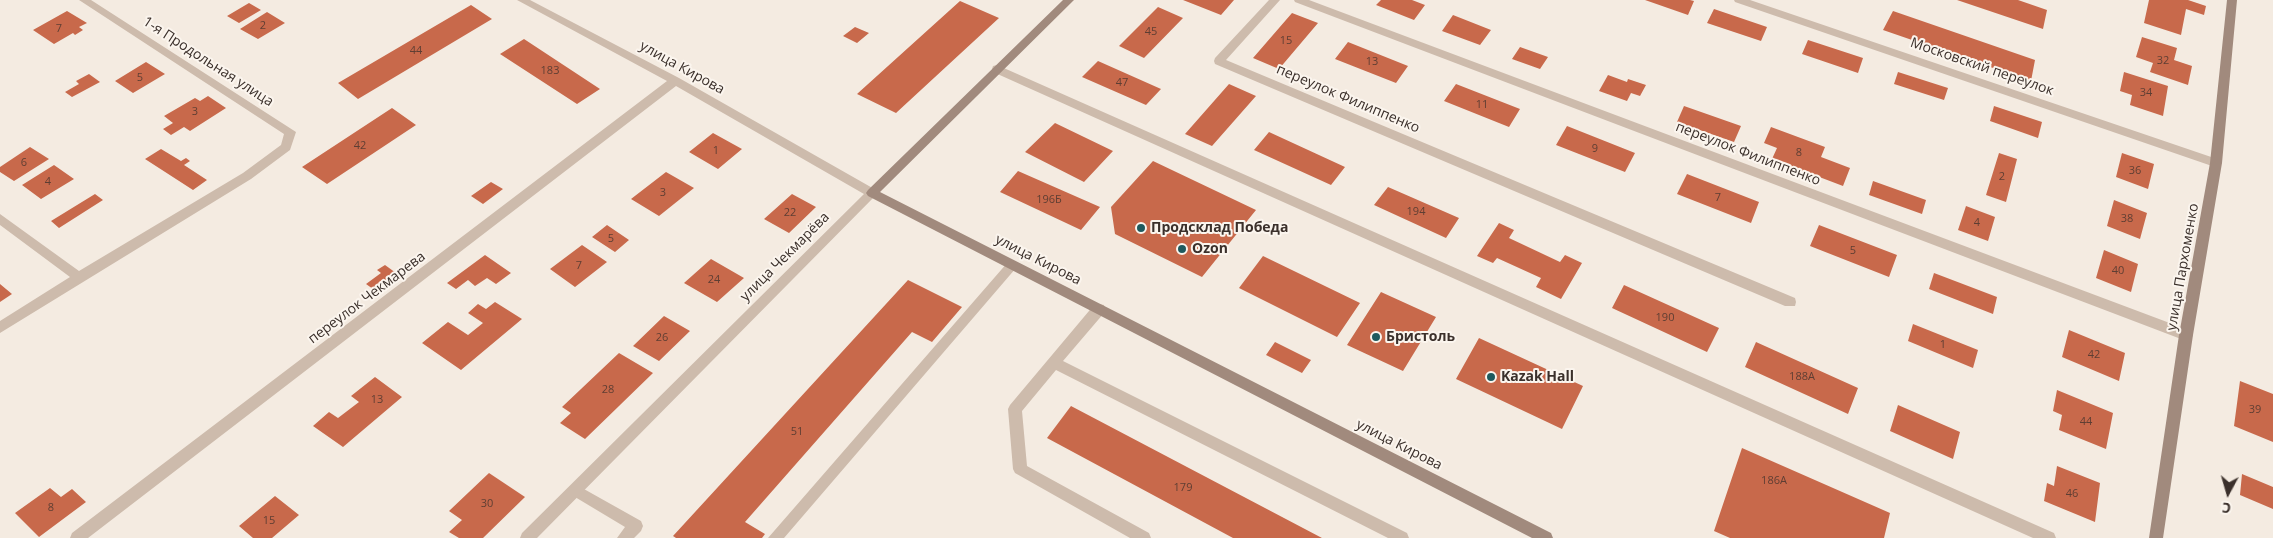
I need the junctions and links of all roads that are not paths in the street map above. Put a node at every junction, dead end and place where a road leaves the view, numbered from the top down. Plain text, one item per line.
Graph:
1 (84, 0) edge
2 (522, 0) edge
3 (1069, 0) edge
4 (1275, 0) edge
5 (1299, 0) edge
6 (1739, 0) edge
7 (2232, 0) edge
8 (996, 69) junction
9 (675, 81) junction
10 (2216, 163) junction
11 (872, 193) junction
12 (0, 219) edge
13 (1012, 264) junction
14 (78, 277) junction
15 (1790, 302) dead end
16 (1099, 309) junction
17 (0, 328) edge
18 (2186, 335) junction
19 (1054, 363) junction
20 (575, 490) junction
21 (77, 538) edge
22 (527, 538) edge
23 (624, 538) edge
24 (775, 538) edge
25 (1144, 538) edge
26 (1402, 538) edge
27 (1546, 538) edge
28 (2049, 538) edge
29 (2156, 538) edge

1 - 14 street, 1-я Продольная улица
2 - 9 street, улица Кирова
3 - 8 street, улица Чекмарёва
4 - 15 street, переулок Филиппенко
5 - 18 street, переулок Филиппенко
6 - 10 street, Московский переулок
7 - 10 street, улица Пархоменко
8 - 11 street, улица Чекмарёва
8 - 28 street
9 - 11 street, улица Кирова
9 - 21 street, переулок Чекмарева
10 - 18 street, улица Пархоменко
11 - 13 street, улица Кирова
11 - 20 street, улица Чекмарёва
12 - 14 street
13 - 16 street, улица Кирова
13 - 24 street
14 - 17 street
16 - 19 street
16 - 27 street, улица Кирова
18 - 29 street, улица Пархоменко
19 - 25 street
19 - 26 street
20 - 22 street, улица Чекмарёва
20 - 23 street

